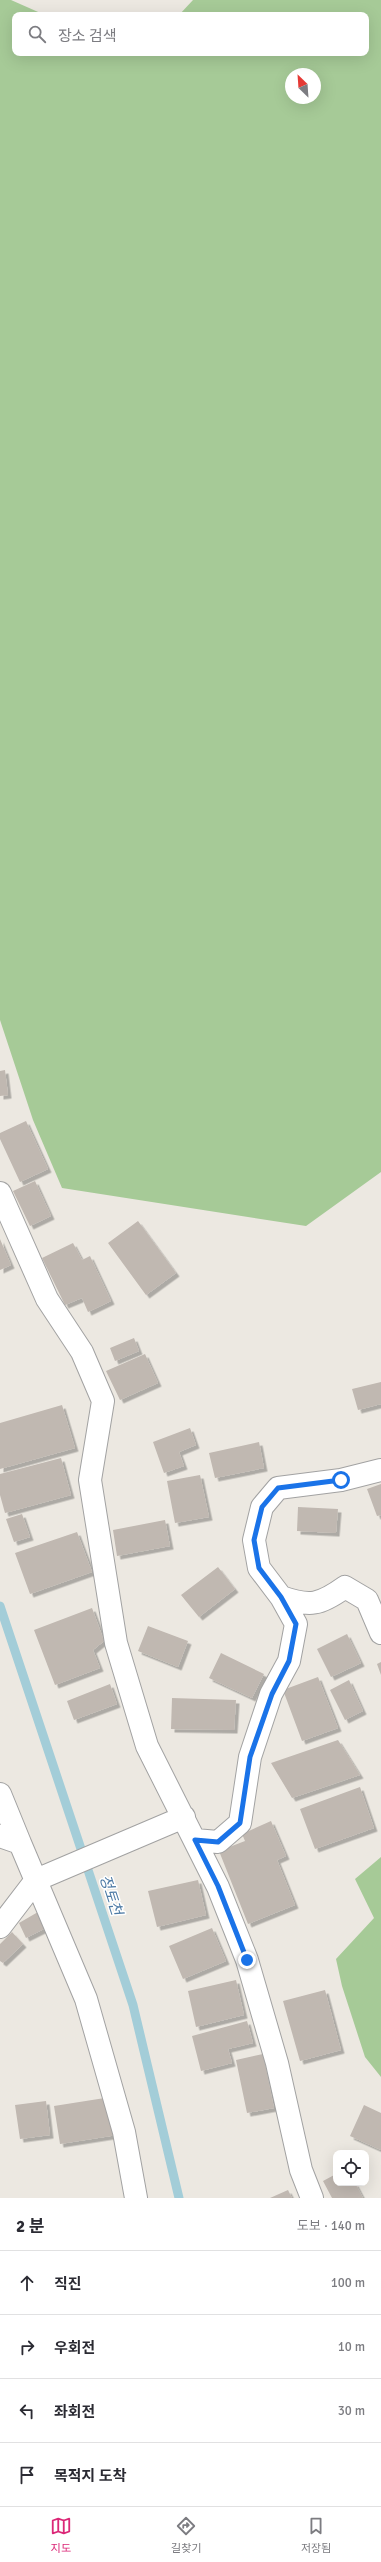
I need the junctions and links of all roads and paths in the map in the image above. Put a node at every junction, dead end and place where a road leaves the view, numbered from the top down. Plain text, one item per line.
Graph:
1 (0, 1193) edge
2 (381, 1470) edge
3 (281, 1597) junction
4 (381, 1633) edge
5 (0, 1794) edge
6 (184, 1817) junction
7 (10, 1840) edge
8 (195, 1840) junction
9 (39, 1879) junction
10 (0, 1927) edge
11 (136, 2198) edge
12 (312, 2198) edge

1 - 6 street
2 - 3 street
3 - 4 street
3 - 8 street
5 - 7 street
6 - 8 street
6 - 9 street
7 - 9 street
8 - 12 street
9 - 10 street
9 - 11 street

